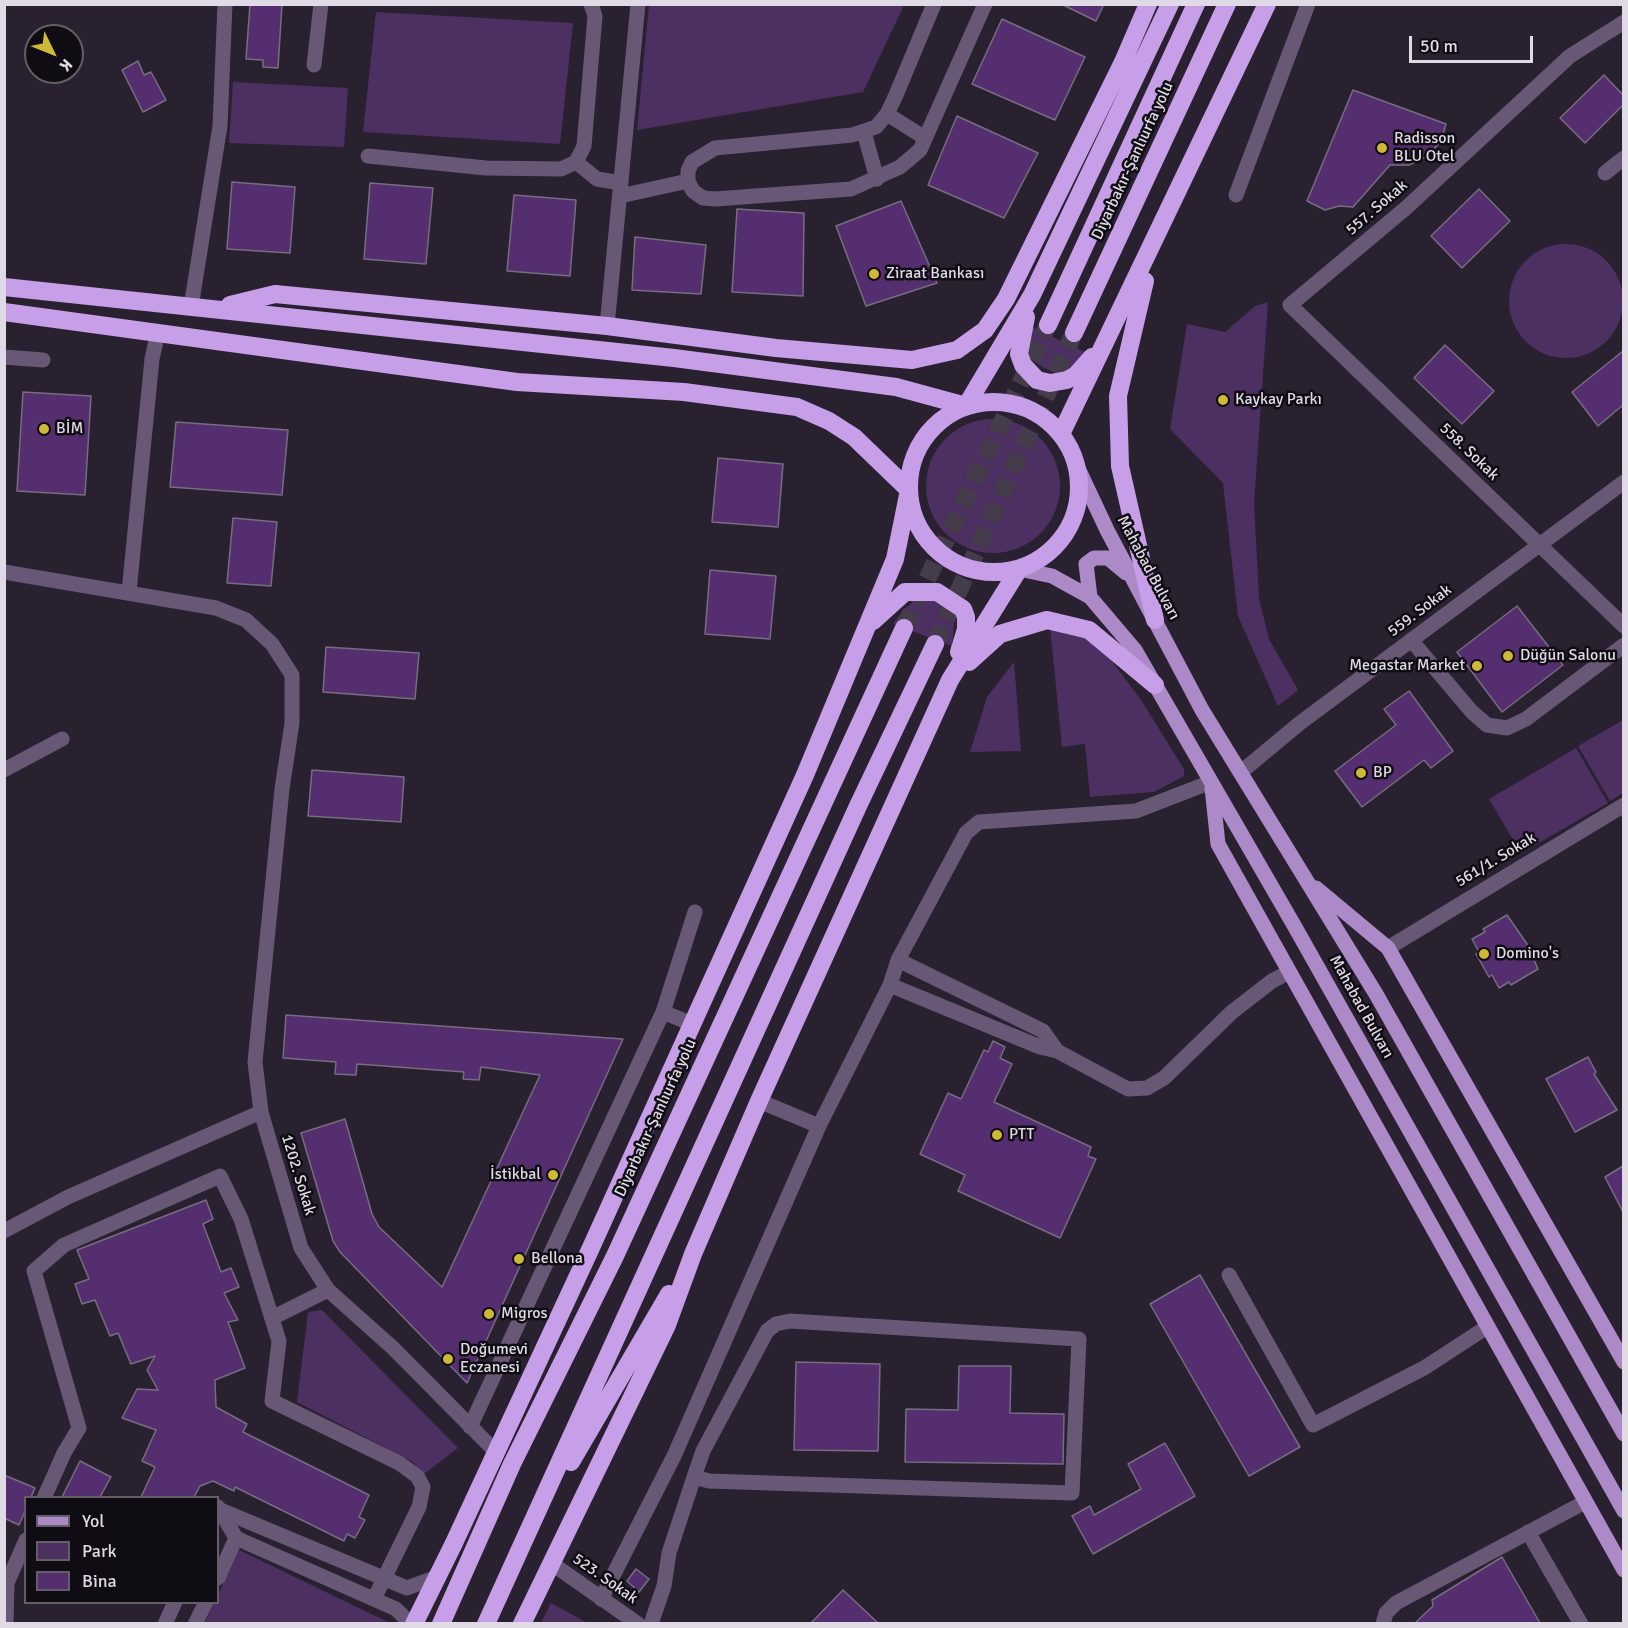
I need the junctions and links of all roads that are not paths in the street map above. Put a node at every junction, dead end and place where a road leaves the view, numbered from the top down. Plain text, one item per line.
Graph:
1 (225, 4) edge
2 (321, 4) edge
3 (591, 4) edge
4 (638, 4) edge
5 (934, 4) edge
6 (985, 4) edge
7 (1148, 4) edge
8 (1170, 4) edge
9 (1196, 4) edge
10 (1227, 4) edge
11 (1267, 4) edge
12 (1308, 4) edge
13 (1623, 22) edge
14 (314, 65) dead end
15 (886, 114) junction
16 (864, 132) junction
17 (925, 138) junction
18 (369, 156) dead end
19 (1623, 158) edge
20 (576, 162) junction
21 (1605, 173) dead end
22 (877, 179) junction
23 (688, 181) junction
24 (620, 189) junction
25 (1236, 195) dead end
26 (1154, 244) junction
27 (4, 287) edge
28 (1032, 295) junction
29 (1290, 305) joint
30 (191, 306) junction
31 (218, 308) junction
32 (4, 312) edge
33 (1048, 325) tunnel mouth
34 (607, 326) junction
35 (158, 332) junction
36 (1074, 333) tunnel mouth
37 (1111, 335) junction
38 (4, 357) edge
39 (43, 360) dead end
40 (966, 406) junction
41 (1061, 434) junction
42 (1076, 464) junction
43 (1623, 482) edge
44 (909, 490) junction
45 (1540, 545) junction
46 (1019, 569) junction
47 (4, 573) edge
48 (1133, 579) junction
49 (129, 592) junction
50 (1090, 597) junction
51 (1155, 620) junction
52 (868, 626) junction
53 (1623, 626) edge
54 (904, 627) tunnel mouth
55 (1411, 640) junction
56 (935, 644) tunnel mouth
57 (1623, 645) edge
58 (951, 680) junction
59 (1155, 685) junction
60 (62, 740) dead end
61 (4, 770) edge
62 (1241, 772) junction
63 (1211, 782) junction
64 (1623, 805) edge
65 (1306, 879) junction
66 (695, 912) dead end
67 (1388, 948) junction
68 (898, 960) junction
69 (1289, 972) junction
70 (890, 985) junction
71 (663, 1012) junction
72 (692, 1024) junction
73 (1057, 1051) junction
74 (759, 1101) junction
75 (261, 1113) junction
76 (819, 1126) junction
77 (4, 1231) edge
78 (589, 1252) junction
79 (693, 1254) junction
80 (1229, 1275) dead end
81 (328, 1290) junction
82 (272, 1318) junction
83 (1487, 1327) junction
84 (1623, 1362) edge
85 (1618, 1413) edge
86 (470, 1427) junction
87 (1623, 1434) edge
88 (496, 1452) junction
89 (512, 1464) junction
90 (694, 1477) junction
91 (44, 1496) edge
92 (1585, 1502) junction
93 (219, 1508) edge
94 (219, 1510) edge
95 (1623, 1511) edge
96 (1528, 1532) junction
97 (236, 1538) junction
98 (524, 1541) junction
99 (24, 1545) edge
100 (551, 1563) junction
101 (1623, 1570) edge
102 (219, 1576) edge
103 (437, 1577) junction
104 (383, 1578) junction
105 (374, 1599) junction
106 (601, 1599) junction
107 (174, 1604) edge
108 (205, 1604) edge
109 (613, 1616) edge
110 (6, 1623) edge
111 (165, 1623) edge
112 (195, 1623) edge
113 (412, 1623) edge
114 (441, 1623) edge
115 (486, 1623) edge
116 (522, 1623) edge
117 (638, 1623) edge
118 (651, 1623) edge
119 (1383, 1623) edge
120 (1581, 1623) edge

1 - 30 street
2 - 14 street
3 - 20 street
4 - 24 street
5 - 15 street
6 - 17 street
7 - 34 highway
8 - 28 highway
9 - 33 highway, Diyarbakır-Şanlıurfa yolu
10 - 36 highway, Diyarbakır-Şanlıurfa yolu
11 - 26 highway
12 - 25 street
13 - 29 street, 557. Sokak
15 - 16 street
15 - 17 street
16 - 22 street
16 - 23 street
17 - 22 street
18 - 20 street
19 - 21 street
20 - 24 street
22 - 23 street
23 - 24 street
24 - 34 street
26 - 37 highway
26 - 51 highway
27 - 30 highway
28 - 37 highway
28 - 40 highway
29 - 45 street, 558. Sokak
30 - 31 highway
31 - 34 highway
31 - 40 highway
32 - 35 highway
35 - 44 highway
35 - 49 street
37 - 41 highway
38 - 39 street
40 - 41 highway
40 - 44 highway
41 - 42 highway
42 - 46 highway
42 - 48 main road, Mahabad Bulvarı
43 - 45 street, 559. Sokak
44 - 46 highway
44 - 52 highway
45 - 53 street, 558. Sokak
45 - 55 street, 559. Sokak
46 - 50 main road, Mahabad Bulvarı
46 - 58 highway
47 - 49 street, 1202. Sokak
48 - 50 main road
48 - 51 main road, Mahabad Bulvarı
49 - 75 street, 1202. Sokak
50 - 59 main road, Mahabad Bulvarı
51 - 62 main road, Mahabad Bulvarı
52 - 58 highway
52 - 72 highway
54 - 89 highway, Diyarbakır-Şanlıurfa yolu
55 - 57 street
55 - 62 street, 559. Sokak
56 - 98 highway
58 - 59 highway
58 - 74 highway
59 - 63 main road, Mahabad Bulvarı
60 - 61 street
62 - 65 main road, Mahabad Bulvarı
63 - 68 street
63 - 69 main road
63 - 95 main road, Mahabad Bulvarı
64 - 67 street, 561/1. Sokak
65 - 67 main road
65 - 85 main road, Mahabad Bulvarı
66 - 71 street
67 - 84 main road
68 - 70 street
68 - 73 street
69 - 73 street
69 - 83 main road
70 - 73 street
70 - 76 street
71 - 72 street
71 - 86 street
72 - 78 highway
74 - 76 street
74 - 79 highway
75 - 77 street
75 - 81 street, 1202. Sokak
76 - 106 street
78 - 88 highway
78 - 89 highway
79 - 98 highway
79 - 100 highway
80 - 83 street
81 - 82 street
81 - 86 street, 1202. Sokak
82 - 91 street
82 - 104 street
83 - 92 main road
85 - 87 main road, Mahabad Bulvarı
86 - 88 street, 1202. Sokak
88 - 103 highway
89 - 114 highway, Diyarbakır-Şanlıurfa yolu
90 - 90 street
90 - 118 street
92 - 96 street
92 - 101 main road
93 - 104 street
94 - 97 street
96 - 119 street
96 - 120 street
97 - 102 street
97 - 105 street
98 - 115 highway
99 - 110 street
100 - 106 street, 523. Sokak
100 - 116 highway
103 - 104 street
103 - 113 highway
104 - 105 street
105 - 113 street
106 - 109 street, 523. Sokak
107 - 111 street
108 - 112 street
109 - 117 street, 523. Sokak

